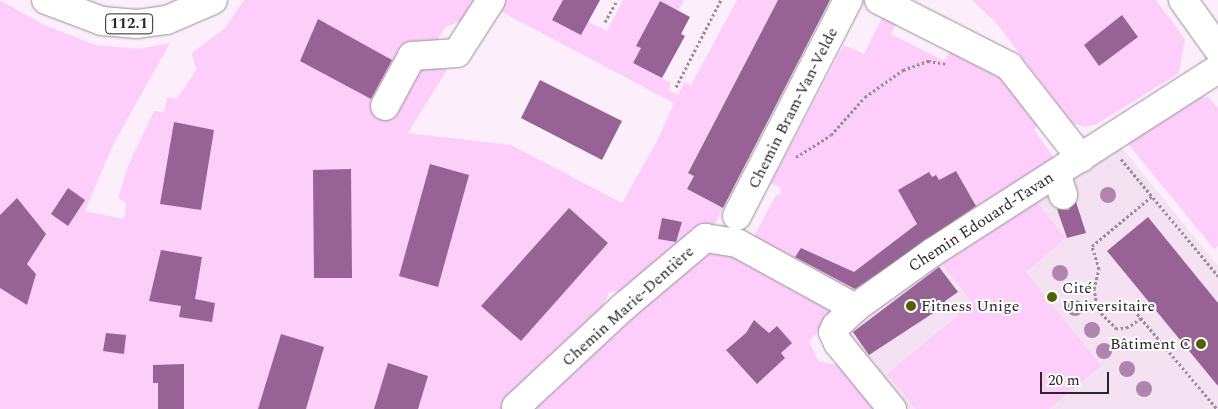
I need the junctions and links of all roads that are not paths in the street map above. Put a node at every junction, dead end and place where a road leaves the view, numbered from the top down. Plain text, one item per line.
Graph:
1 (46, 0) edge
2 (213, 0) edge
3 (490, 0) edge
4 (848, 0) edge
5 (879, 0) edge
6 (1183, 0) edge
7 (1218, 49) edge
8 (1218, 68) edge
9 (385, 106) dead end
10 (1081, 158) junction
11 (737, 216) dead end
12 (856, 308) junction
13 (516, 407) dead end
14 (892, 409) edge

1 - 2 street, 112.1
3 - 9 street
4 - 11 street, Chemin Bram-Van-Velde
5 - 10 street
6 - 7 street
8 - 10 street, Chemin Edouard-Tavan
10 - 12 street, Chemin Edouard-Tavan
12 - 13 street, Chemin Marie-Dentière
12 - 14 street, Chemin Edouard-Tavan

